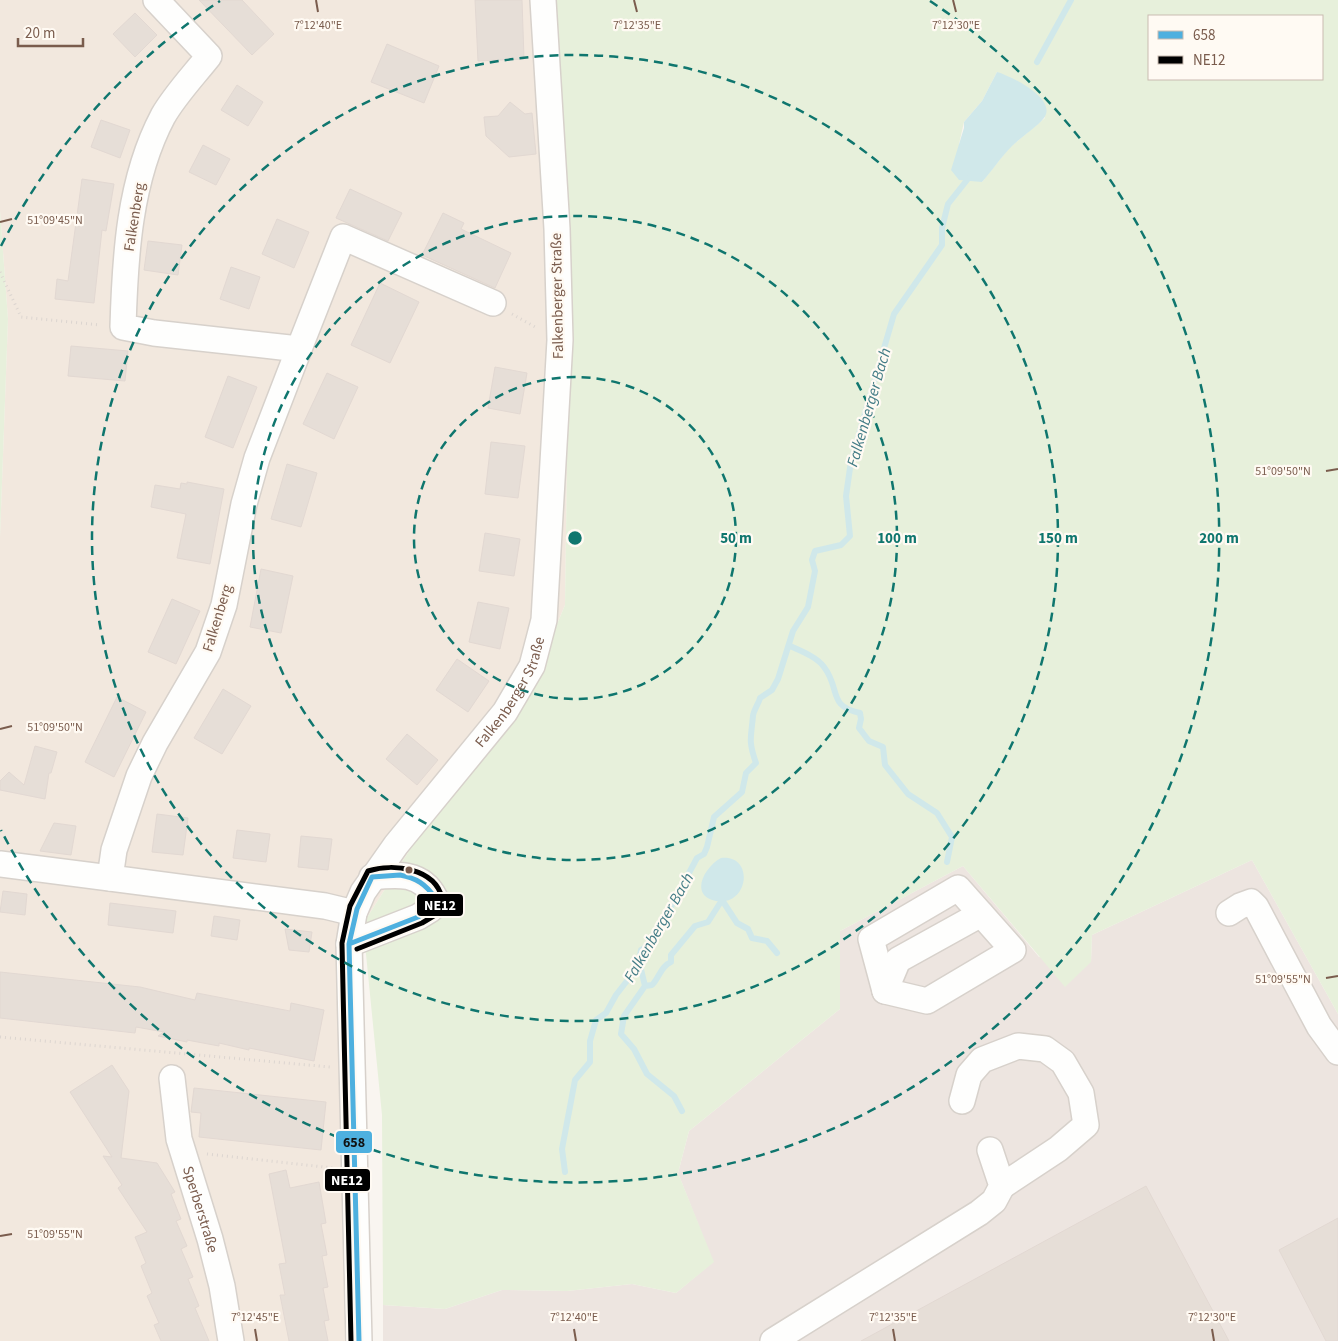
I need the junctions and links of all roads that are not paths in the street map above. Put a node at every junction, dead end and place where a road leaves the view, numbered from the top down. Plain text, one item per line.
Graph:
1 (156, 0) edge
2 (543, 0) edge
3 (493, 303) road end
4 (299, 349) junction
5 (0, 864) edge
6 (372, 877) junction
7 (110, 878) junction
8 (354, 913) junction
9 (1229, 913) dead end
10 (981, 914) junction
11 (349, 944) junction
12 (885, 991) junction
13 (1338, 1052) edge
14 (172, 1078) dead end
15 (962, 1100) dead end
16 (990, 1150) dead end
17 (1002, 1186) junction
18 (231, 1341) edge
19 (359, 1341) edge
20 (773, 1341) edge

1 - 4 street, Falkenberg
2 - 6 street, Falkenberger Straße
3 - 4 street, Falkenberg
4 - 7 street, Falkenberg
5 - 7 street
6 - 8 street, Falkenberger Straße
6 - 11 street
7 - 8 street
8 - 11 street, Falkenberger Straße
9 - 13 street
10 - 12 street
10 - 12 street
10 - 12 street
11 - 19 street, Falkenberger Straße
14 - 18 street, Sperberstraße
15 - 17 street
16 - 17 street
17 - 20 street

